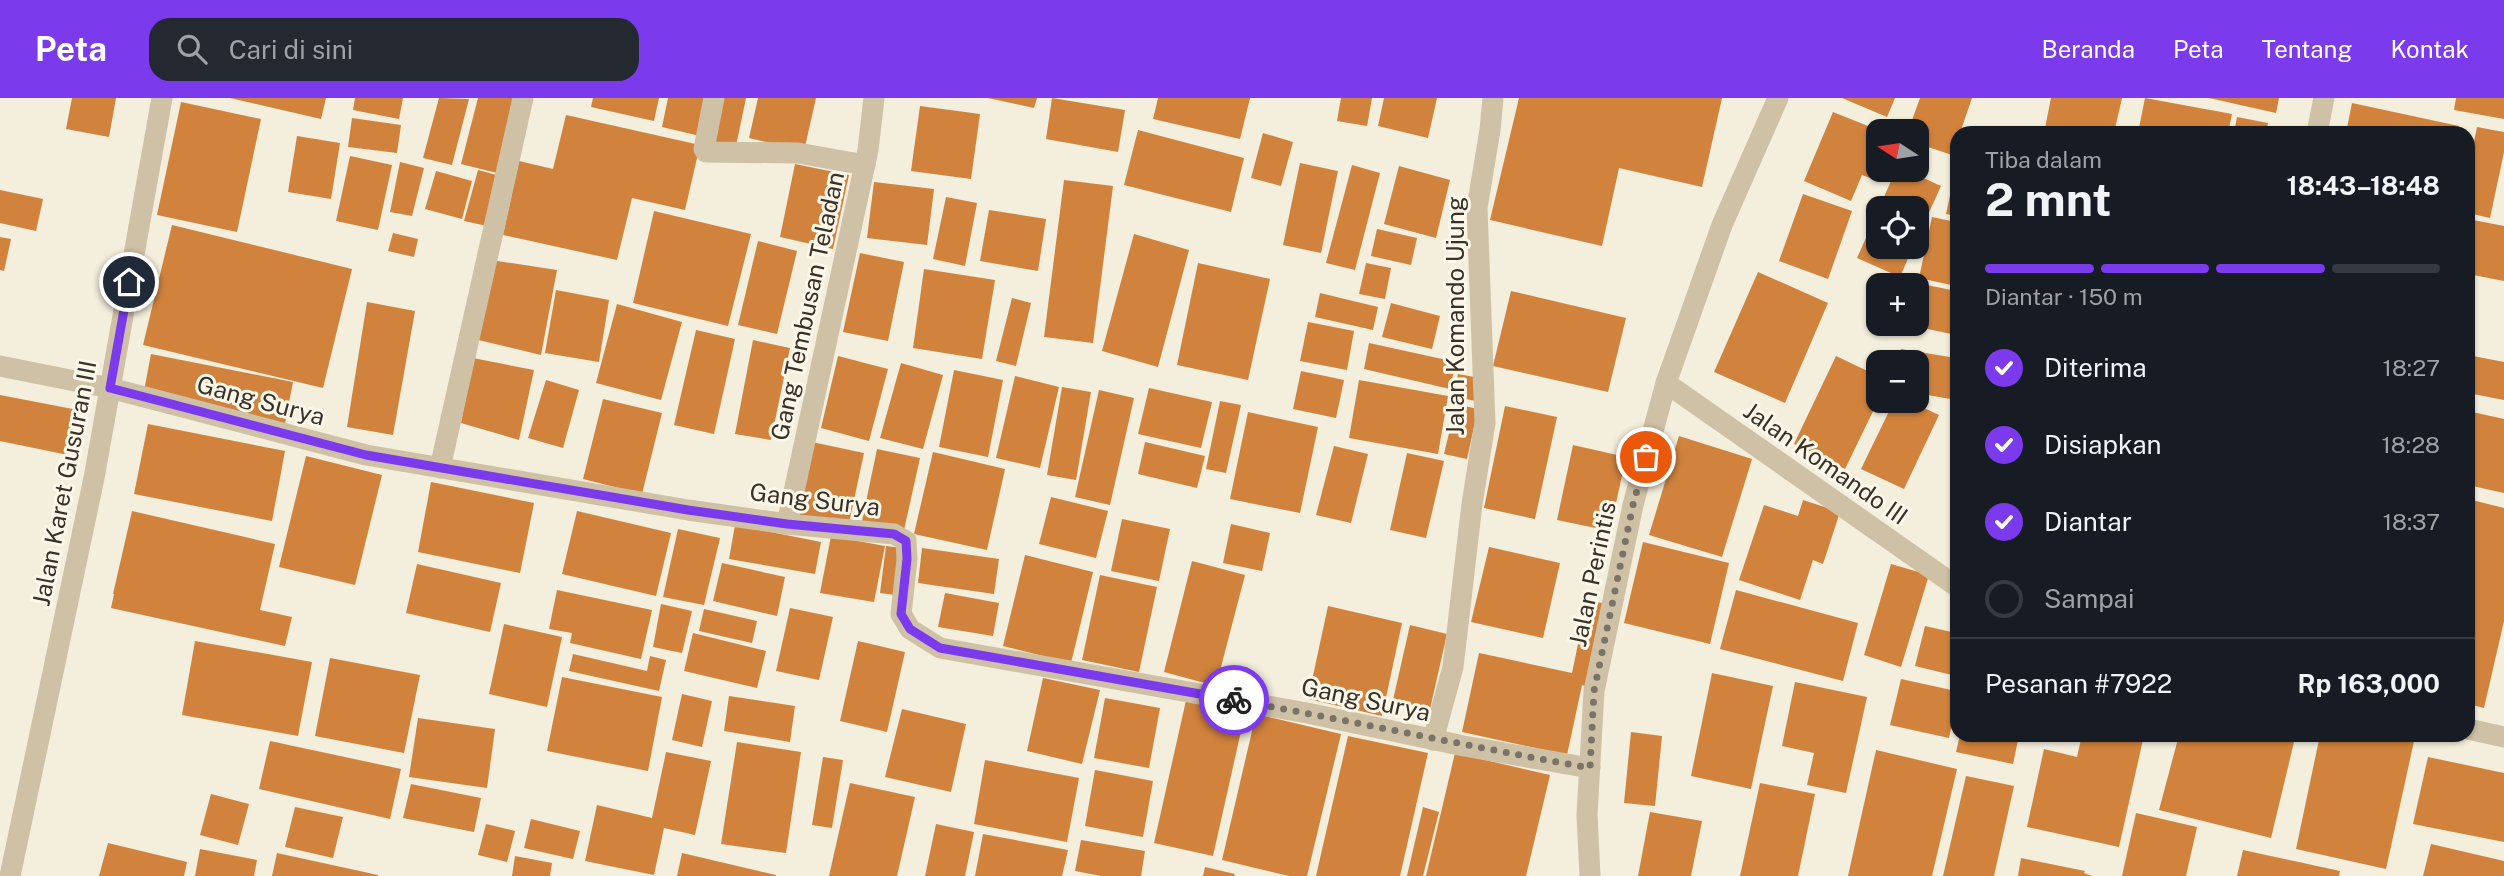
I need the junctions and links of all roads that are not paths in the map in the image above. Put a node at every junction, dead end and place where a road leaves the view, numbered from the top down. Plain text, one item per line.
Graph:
1 (162, 98) edge
2 (523, 98) edge
3 (714, 98) edge
4 (874, 98) edge
5 (1493, 98) edge
6 (1777, 98) edge
7 (2324, 98) edge
8 (2318, 126) edge
9 (865, 165) junction
10 (0, 366) edge
11 (1666, 383) junction
12 (110, 388) junction
13 (440, 468) junction
14 (787, 524) junction
15 (1950, 582) edge
16 (2475, 731) edge
17 (2504, 737) edge
18 (1433, 740) junction
19 (1590, 768) junction
20 (10, 876) edge
21 (1590, 876) edge

1 - 12 street, Jalan Karet Gusuran III
2 - 13 street
3 - 9 street
4 - 9 street, Gang Tembusan Teladan
5 - 18 street, Jalan Komando Ujung
6 - 11 street, Jalan Perintis
7 - 8 street
9 - 14 street, Gang Tembusan Teladan
10 - 12 street, Gang Surya
11 - 15 street, Jalan Komando III
11 - 19 street, Jalan Perintis
12 - 13 street, Gang Surya
12 - 20 street, Jalan Karet Gusuran III
13 - 14 street, Gang Surya
14 - 18 street, Gang Surya
16 - 17 street
18 - 19 street, Gang Surya
19 - 21 street, Jalan Perintis

